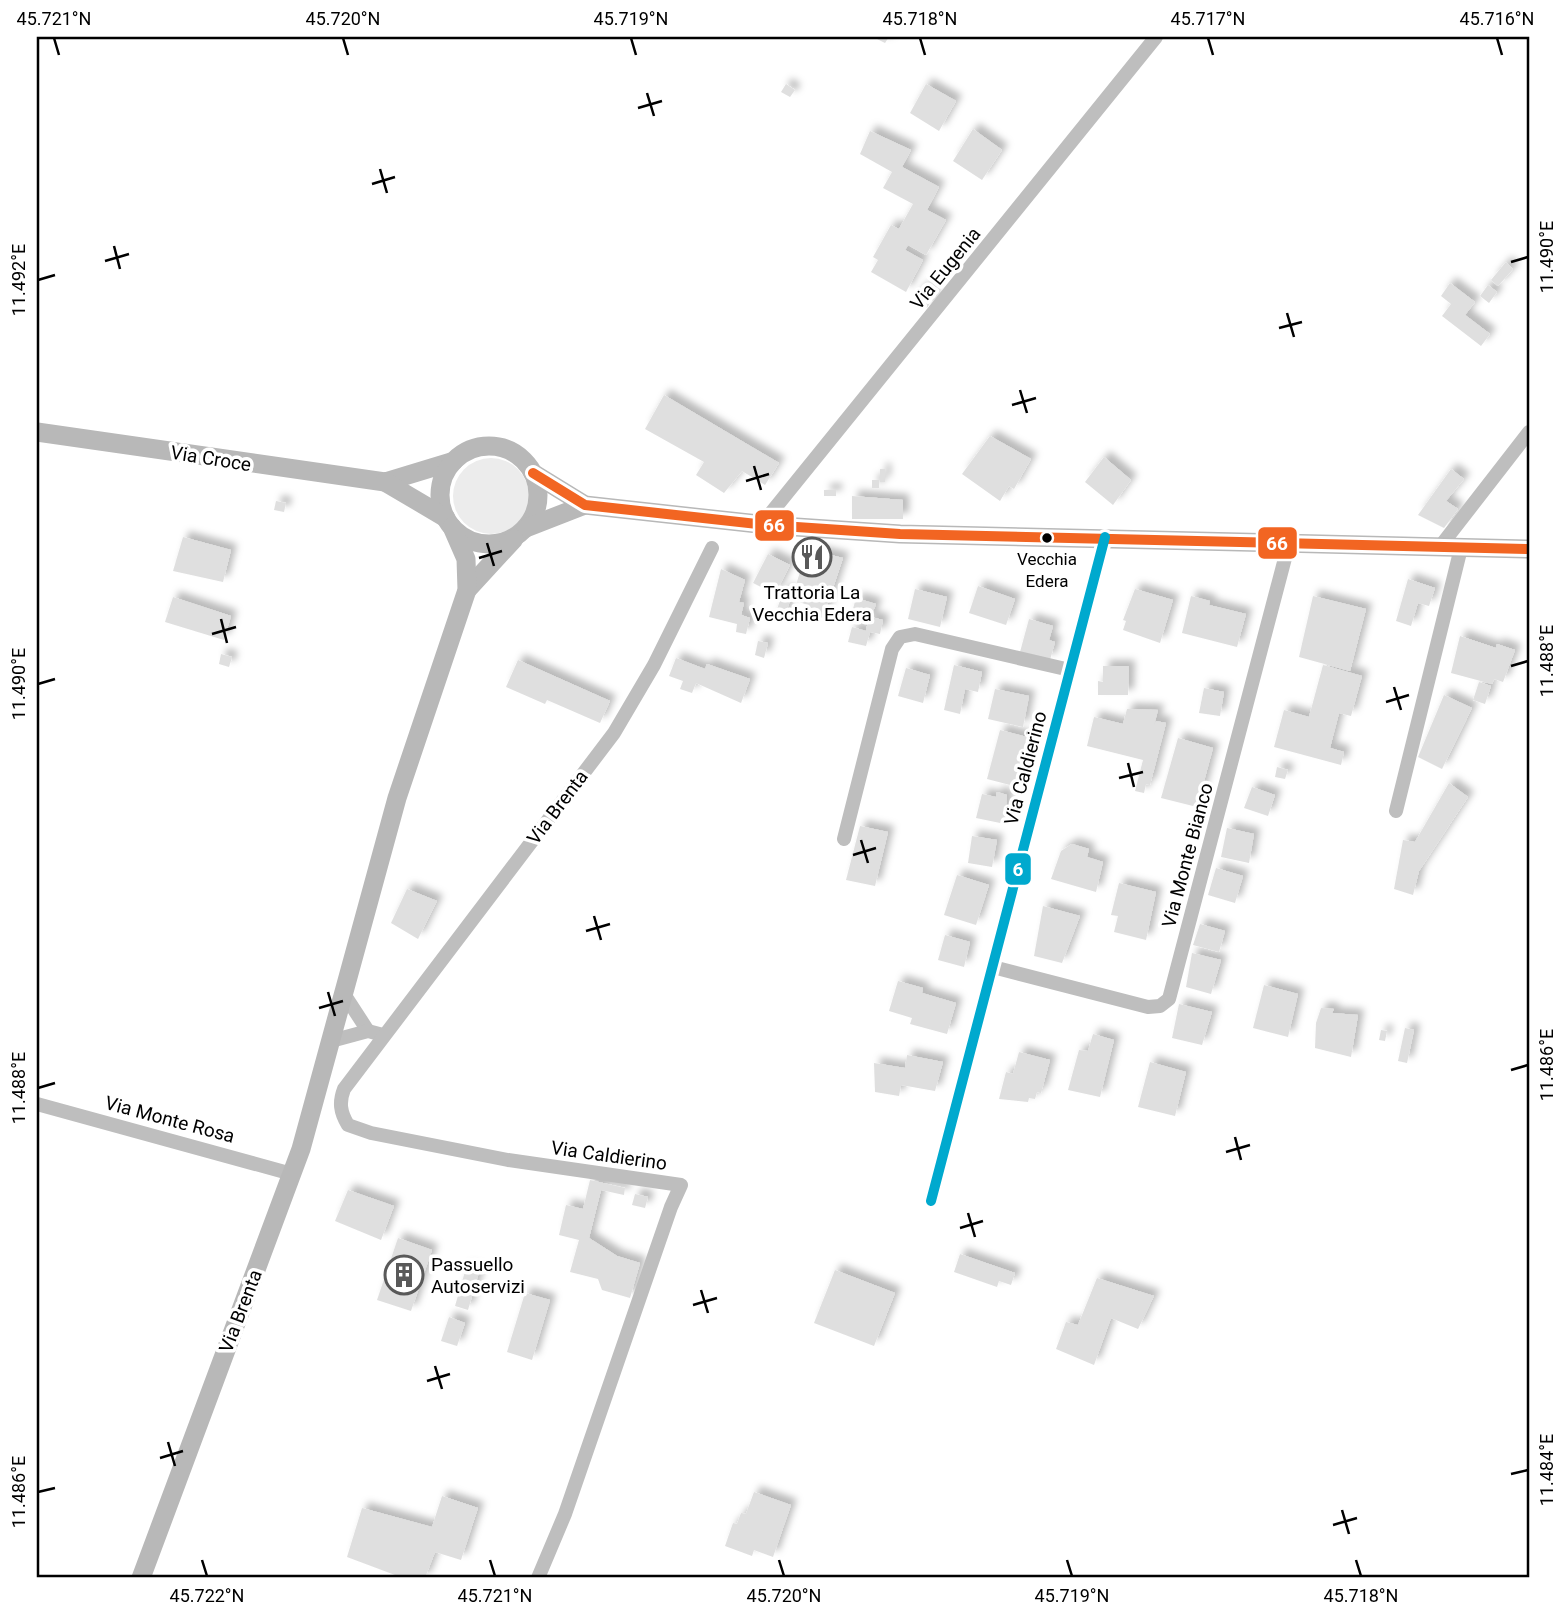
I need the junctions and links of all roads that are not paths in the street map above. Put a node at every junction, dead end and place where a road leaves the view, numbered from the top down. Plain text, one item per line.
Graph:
1 (1156, 37) edge
2 (37, 432) edge
3 (1529, 432) edge
4 (454, 461) junction
5 (533, 473) junction
6 (385, 482) junction
7 (585, 505) junction
8 (449, 523) junction
9 (767, 525) junction
10 (521, 532) junction
11 (1105, 537) junction
12 (1289, 543) junction
13 (712, 548) dead end
14 (1439, 548) junction
15 (1461, 548) junction
16 (1529, 549) edge
17 (467, 590) junction
18 (1070, 670) junction
19 (1396, 811) dead end
20 (844, 839) dead end
21 (993, 967) junction
22 (344, 994) junction
23 (368, 1031) junction
24 (383, 1035) junction
25 (331, 1041) junction
26 (37, 1104) edge
27 (292, 1174) junction
28 (931, 1201) dead end
29 (142, 1578) edge
30 (538, 1578) edge

1 - 9 street, Via Eugenia
2 - 6 main road, Via Croce
3 - 14 street
4 - 5 main road, Via Croce
4 - 6 main road, Via Croce
4 - 8 main road
5 - 7 main road, Via Croce
5 - 10 main road
6 - 8 main road, Via Croce
7 - 9 main road
7 - 10 main road
8 - 10 main road, Via Croce
8 - 17 main road, Via Brenta
9 - 11 main road
10 - 17 main road, Via Brenta
11 - 12 main road
11 - 18 street, Via Caldierino
12 - 14 main road
12 - 21 street, Via Monte Bianco
13 - 24 street, Via Brenta
14 - 15 main road
15 - 16 main road
15 - 19 street
17 - 22 main road, Via Brenta
18 - 20 street
18 - 21 street, Via Caldierino
21 - 28 street, Via Caldierino
22 - 23 street
22 - 25 main road, Via Brenta
23 - 24 street
23 - 25 street
24 - 30 street, Via Caldierino
25 - 27 main road, Via Brenta
26 - 27 street, Via Monte Rosa
27 - 29 main road, Via Brenta

